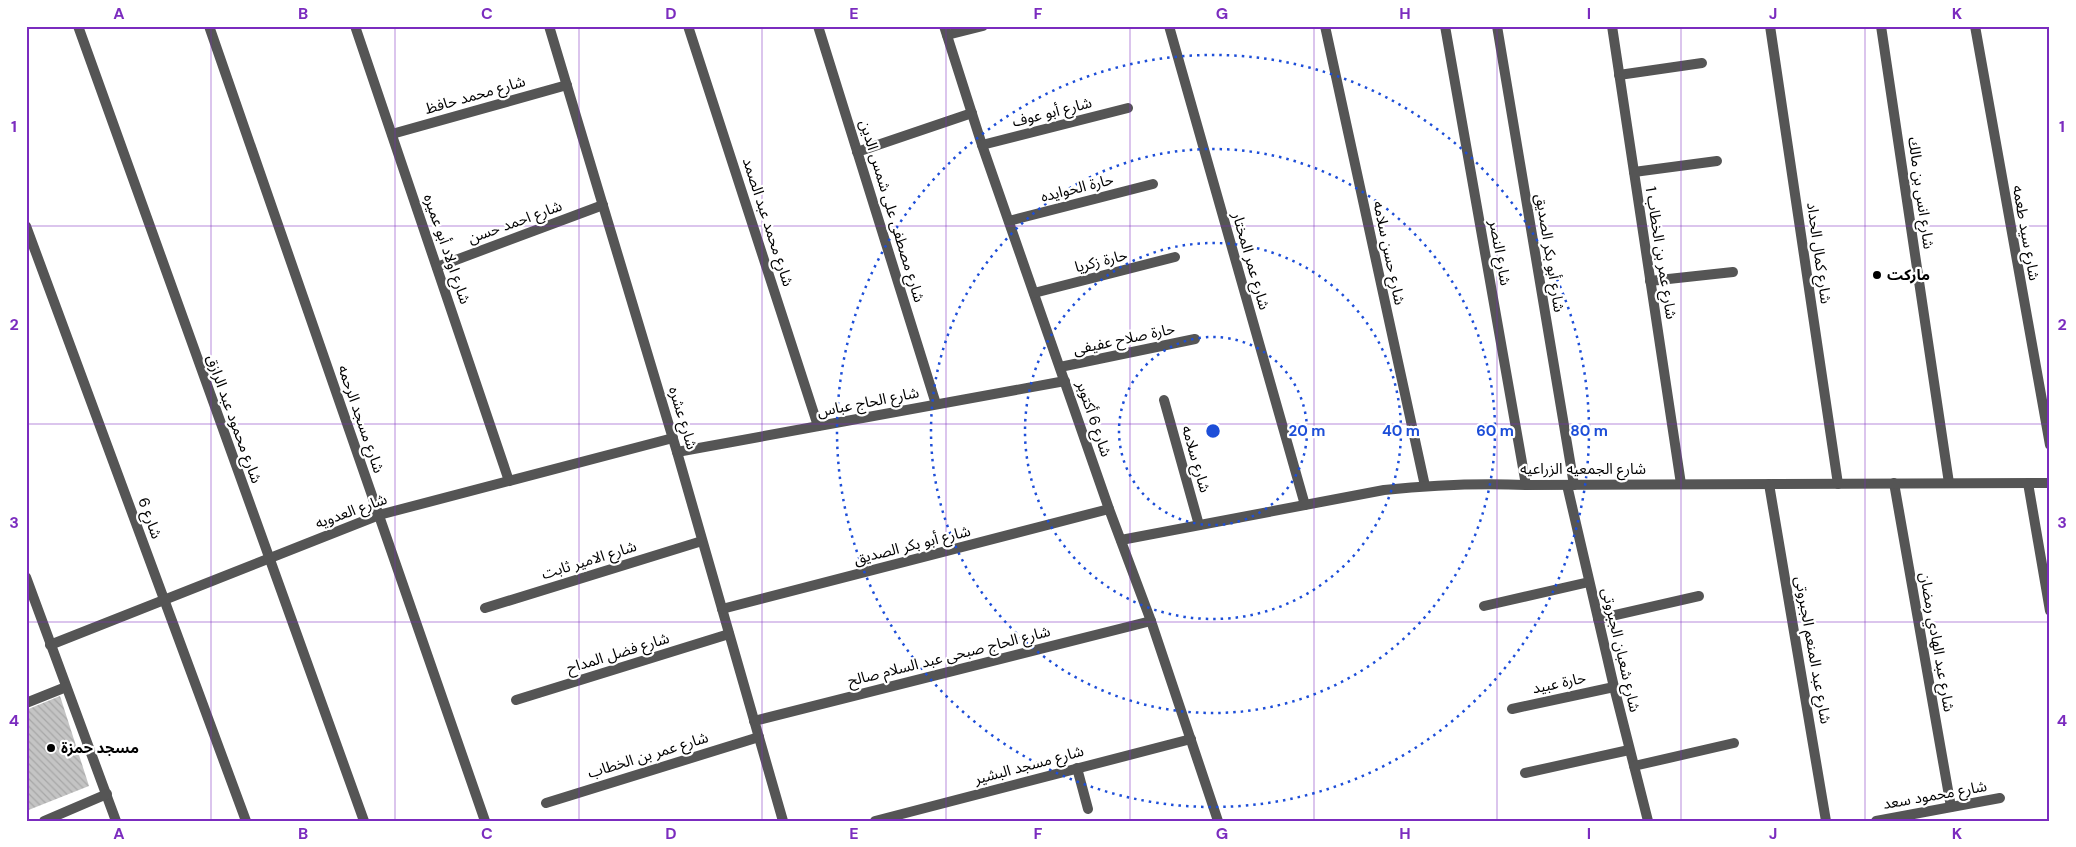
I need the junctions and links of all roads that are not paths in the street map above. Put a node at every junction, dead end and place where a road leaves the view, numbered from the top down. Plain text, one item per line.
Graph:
1 (78, 26) edge
2 (209, 26) edge
3 (355, 26) edge
4 (549, 26) edge
5 (688, 26) edge
6 (818, 26) edge
7 (983, 26) edge
8 (1169, 26) edge
9 (1324, 26) edge
10 (1445, 26) edge
11 (1497, 26) edge
12 (1612, 26) edge
13 (1770, 26) edge
14 (1881, 26) edge
15 (1975, 26) edge
16 (946, 31) edge
17 (1702, 63) dead end
18 (1619, 75) junction
19 (566, 84) junction
20 (1128, 108) dead end
21 (972, 113) junction
22 (392, 134) junction
23 (982, 145) junction
24 (857, 152) junction
25 (1717, 161) dead end
26 (1634, 172) junction
27 (1153, 184) dead end
28 (603, 205) junction
29 (1009, 221) junction
30 (26, 226) edge
31 (1176, 257) dead end
32 (437, 267) junction
33 (1733, 272) dead end
34 (1650, 281) junction
35 (1034, 294) junction
36 (1194, 339) dead end
37 (1060, 368) junction
38 (1065, 381) junction
39 (1164, 400) dead end
40 (936, 404) junction
41 (818, 426) junction
42 (673, 438) junction
43 (2050, 445) edge
44 (677, 452) junction
45 (510, 481) junction
46 (1894, 483) junction
47 (1949, 483) junction
48 (2028, 483) junction
49 (2050, 483) edge
50 (1681, 484) junction
51 (1770, 484) junction
52 (1838, 484) junction
53 (1526, 485) junction
54 (1570, 485) junction
55 (1425, 486) junction
56 (1305, 504) junction
57 (1109, 509) junction
58 (378, 515) junction
59 (1199, 525) junction
60 (1121, 540) junction
61 (702, 541) junction
62 (268, 559) junction
63 (26, 577) edge
64 (1589, 582) junction
65 (1699, 596) dead end
66 (164, 599) junction
67 (1484, 606) dead end
68 (484, 608) dead end
69 (722, 609) junction
70 (2050, 611) edge
71 (1598, 619) junction
72 (1151, 621) junction
73 (729, 634) junction
74 (50, 645) junction
75 (66, 687) junction
76 (1614, 687) junction
77 (516, 700) dead end
78 (26, 703) edge
79 (1512, 709) dead end
80 (754, 721) junction
81 (759, 737) junction
82 (1191, 739) junction
83 (1734, 743) dead end
84 (1630, 750) junction
85 (1634, 766) junction
86 (1077, 768) junction
87 (1525, 773) dead end
88 (107, 794) junction
89 (2000, 798) dead end
90 (546, 803) dead end
91 (1951, 807) junction
92 (1088, 809) dead end
93 (44, 821) edge
94 (116, 821) edge
95 (246, 821) edge
96 (364, 821) edge
97 (485, 821) edge
98 (783, 821) edge
99 (875, 821) edge
100 (1218, 821) edge
101 (1648, 821) edge
102 (1826, 821) edge
103 (1876, 821) edge

1 - 62 street, شارع محمود عبد الرازق
2 - 58 street, شارع مسجد الرحمه
3 - 22 street, شارع اولاد أبو عميره
4 - 19 street, شارع عشره
5 - 41 street, شارع محمد عبد الصمد
6 - 24 street, شارع مصطفى على شمس الدين
7 - 16 street
8 - 56 street, شارع عمر المختار
9 - 55 street, شارع حسن سلامه
10 - 53 street, شارع النصر
11 - 54 street, شارع أبو بكر الصديق
12 - 18 street, شارع عمر بن الخطاب 1
13 - 52 street, شارع كمال الحداد
14 - 47 street, شارع انس بن مالك
15 - 43 street, شارع سيد طعمه
16 - 21 street, شارع 6 أكتوبر
17 - 18 street
18 - 26 street, شارع عمر بن الخطاب 1
19 - 22 street, شارع محمد حافظ
19 - 28 street, شارع عشره
20 - 23 street, شارع أبو عوف
21 - 23 street, شارع 6 أكتوبر
21 - 24 street
22 - 32 street, شارع اولاد أبو عميره
23 - 29 street, شارع 6 أكتوبر
24 - 40 street, شارع مصطفى على شمس الدين
25 - 26 street
26 - 34 street, شارع عمر بن الخطاب 1
27 - 29 street, حارة الحوايده
28 - 32 street, شارع احمد حسن
28 - 42 street, شارع عشره
29 - 35 street, شارع 6 أكتوبر
30 - 66 street, شارع 6
31 - 35 street, حارة زكريا
32 - 45 street, شارع اولاد أبو عميره
33 - 34 street
34 - 50 street, شارع عمر بن الخطاب 1
35 - 37 street, شارع 6 أكتوبر
36 - 37 street, حارة صلاح عفيفى
37 - 38 street, شارع 6 أكتوبر
38 - 40 street, شارع الحاج عباس
38 - 57 street, شارع 6 أكتوبر
39 - 59 street, شارع سلامه
40 - 41 street, شارع الحاج عباس
41 - 44 street, شارع الحاج عباس
42 - 44 street, شارع عشره
42 - 45 street, شارع العدويه
44 - 61 street, شارع عشره
45 - 58 street, شارع العدويه
46 - 47 street, شارع الجمعيه الزراعيه
46 - 52 street, شارع الجمعيه الزراعيه
46 - 91 street, شارع عبد الهادي رمضان
47 - 48 street, شارع الجمعيه الزراعيه
48 - 49 street, شارع الجمعيه الزراعيه
48 - 70 street
50 - 51 street, شارع الجمعيه الزراعيه
50 - 54 street, شارع الجمعيه الزراعيه
51 - 52 street, شارع الجمعيه الزراعيه
51 - 102 street, شارع عبد المنعم الجبروتى
53 - 54 street, شارع الجمعيه الزراعيه
53 - 55 street, شارع الجمعيه الزراعيه
54 - 64 street, شارع شعبان الجبروتى
55 - 56 street, شارع الجمعيه الزراعيه
56 - 59 street, شارع الجمعيه الزراعيه
57 - 60 street, شارع 6 أكتوبر
57 - 69 street, شارع أبو بكر الصديق
58 - 62 street, شارع العدويه
58 - 97 street, شارع مسجد الرحمه
59 - 60 street, شارع الجمعيه الزراعيه
60 - 72 street, شارع 6 أكتوبر
61 - 68 street, شارع الامير ثابت
61 - 69 street, شارع عشره
62 - 66 street, شارع العدويه
62 - 96 street, شارع محمود عبد الرازق
63 - 74 street
64 - 67 street
64 - 71 street, شارع شعبان الجبروتى
65 - 71 street
66 - 74 street, شارع العدويه
66 - 95 street, شارع 6
69 - 73 street, شارع عشره
71 - 76 street, شارع شعبان الجبروتى
72 - 80 street, شارع الحاج صبحى عبد السلام صالح
72 - 82 street, شارع 6 أكتوبر
73 - 77 street, شارع فضل المداح
73 - 80 street, شارع عشره
74 - 75 street
75 - 78 street
75 - 88 street
76 - 79 street, حارة عبيد
76 - 84 street, شارع شعبان الجبروتى
80 - 81 street, شارع عشره
81 - 90 street, شارع عمر بن الخطاب
81 - 98 street, شارع عشره
82 - 86 street, شارع مسجد البشير
82 - 100 street, شارع 6 أكتوبر
83 - 85 street
84 - 85 street, شارع شعبان الجبروتى
84 - 87 street
85 - 101 street, شارع شعبان الجبروتى
86 - 92 street
86 - 99 street, شارع مسجد البشير
88 - 93 street
88 - 94 street
89 - 91 street, شارع محمود سعد
91 - 103 street, شارع محمود سعد

